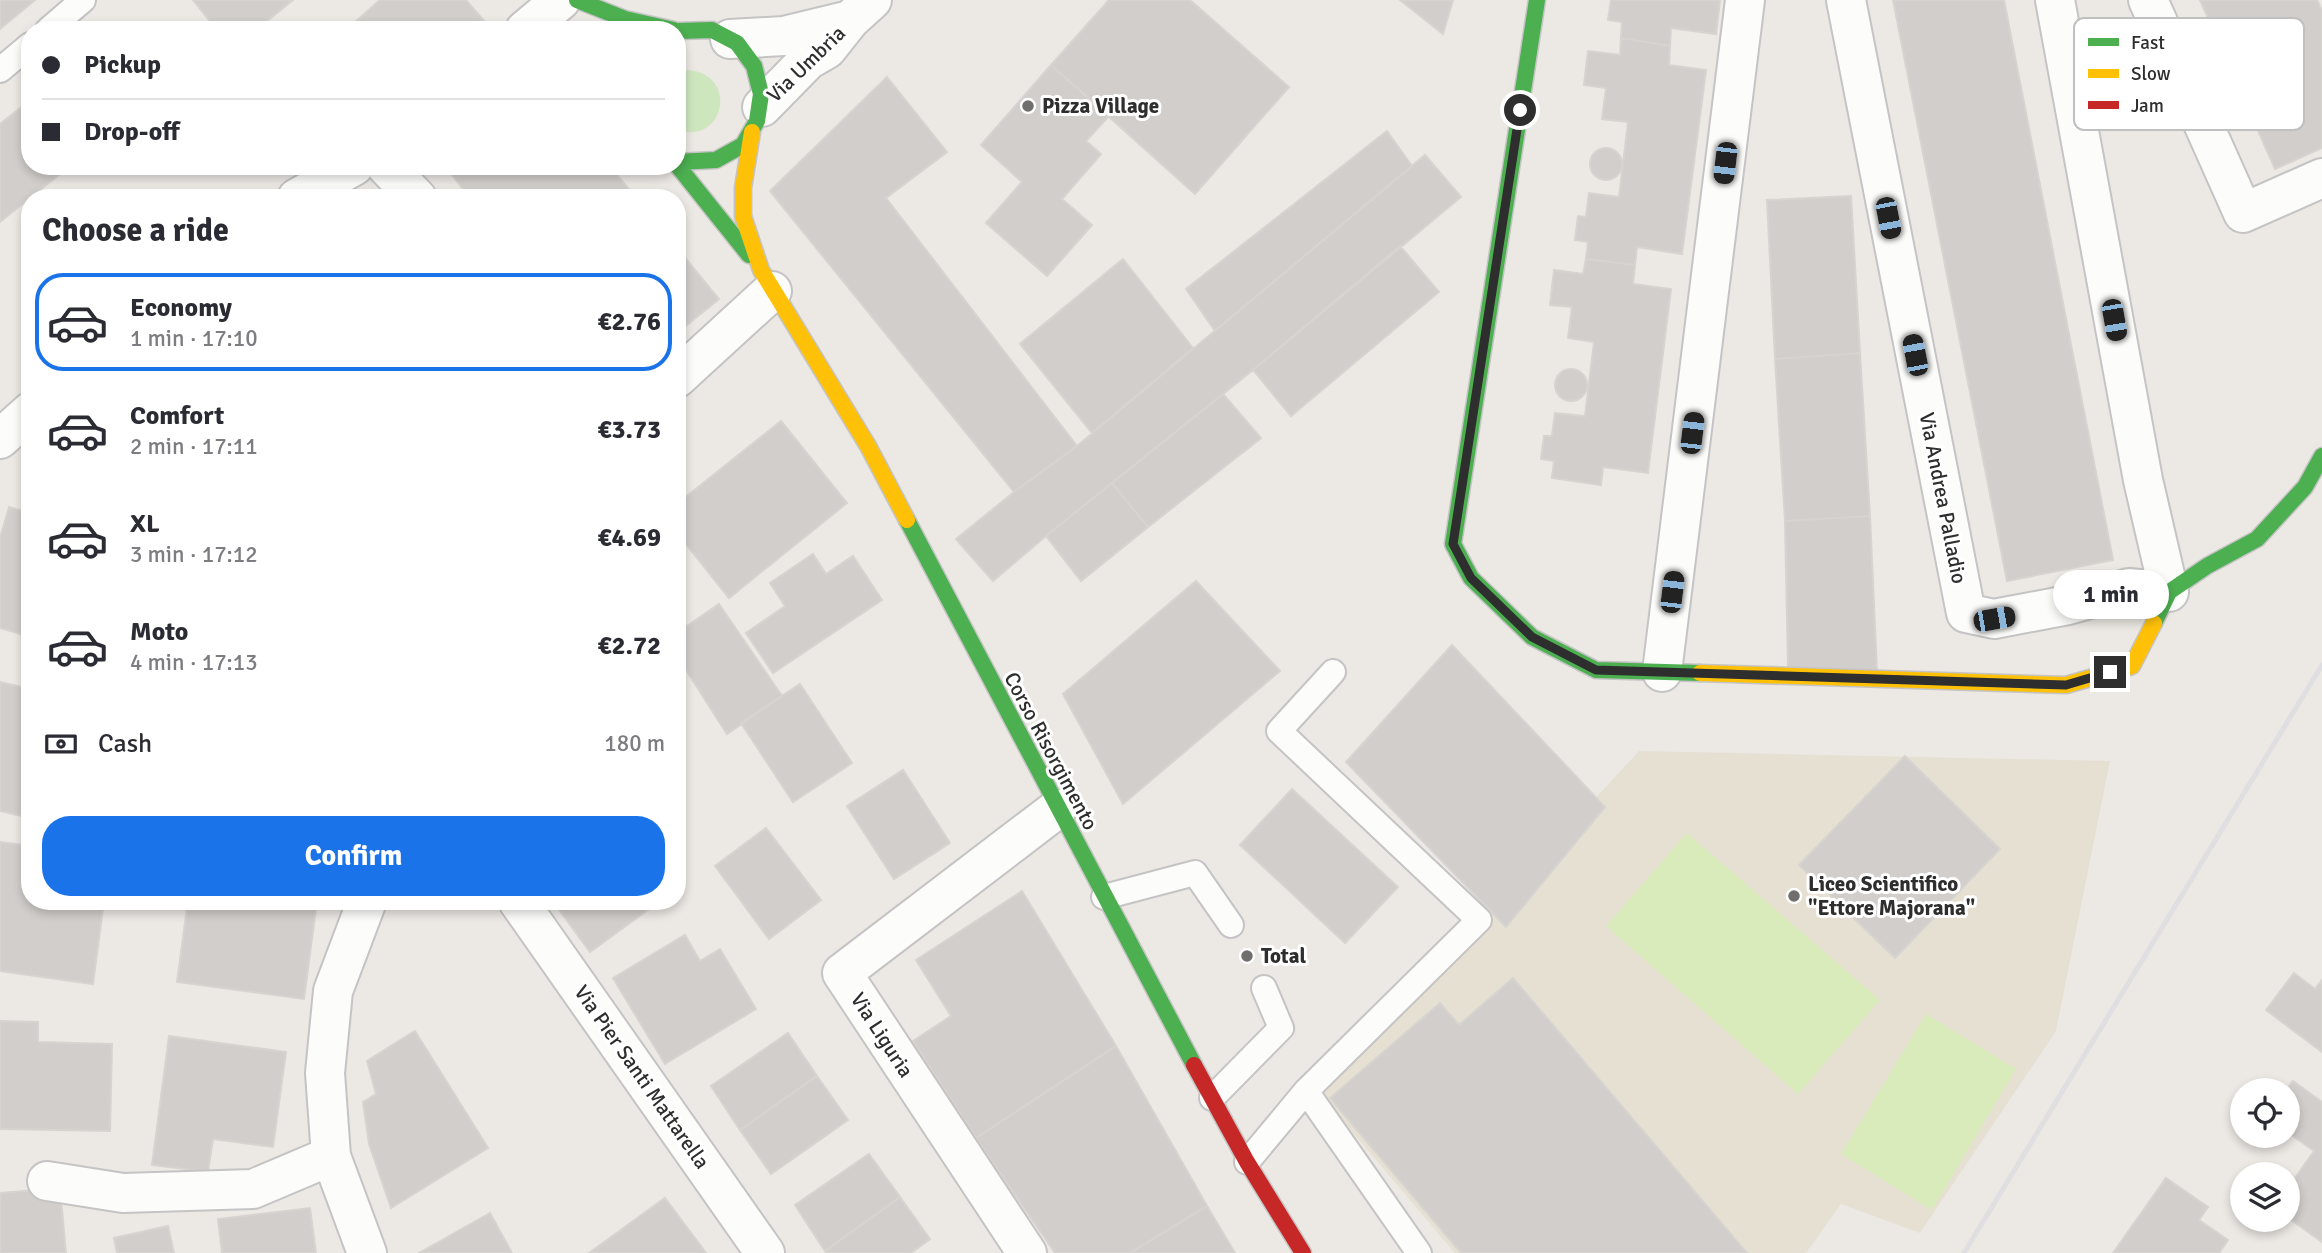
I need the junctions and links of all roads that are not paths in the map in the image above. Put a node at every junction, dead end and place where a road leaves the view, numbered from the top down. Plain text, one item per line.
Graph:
1 (83, 0) edge
2 (569, 0) edge
3 (577, 0) edge
4 (1537, 0) edge
5 (1745, 0) edge
6 (1846, 0) edge
7 (2055, 0) edge
8 (2148, 0) edge
9 (569, 10) edge
10 (861, 10) edge
11 (2156, 18) edge
12 (58, 21) edge
13 (545, 21) edge
14 (632, 21) edge
15 (686, 30) edge
16 (730, 39) junction
17 (21, 52) edge
18 (0, 70) edge
19 (2074, 104) edge
20 (757, 120) junction
21 (2079, 130) edge
22 (2205, 130) edge
23 (686, 164) edge
24 (686, 174) edge
25 (338, 175) edge
26 (395, 175) edge
27 (2322, 178) edge
28 (314, 189) edge
29 (408, 189) edge
30 (766, 280) junction
31 (686, 368) edge
32 (21, 420) edge
33 (0, 439) edge
34 (2322, 456) edge
35 (2169, 592) junction
36 (1333, 672) dead end
37 (1662, 672) junction
38 (1057, 809) junction
39 (1104, 897) junction
40 (364, 910) edge
41 (524, 910) edge
42 (1231, 925) dead end
43 (1264, 988) dead end
44 (1306, 1091) junction
45 (1212, 1098) junction
46 (331, 1156) junction
47 (1247, 1162) junction
48 (47, 1181) dead end
49 (368, 1253) edge
50 (765, 1253) edge
51 (1027, 1253) edge
52 (1303, 1253) edge
53 (1419, 1253) edge

1 - 12 lane
2 - 9 street
3 - 14 street
4 - 37 street
5 - 37 street
6 - 35 street, Via Andrea Palladio
7 - 19 street
8 - 11 street
9 - 13 street
10 - 16 street, Via Umbria
10 - 20 street, Via Umbria
15 - 16 street
16 - 20 street, Corso Risorgimento
17 - 18 lane
20 - 23 street
20 - 30 street, Corso Risorgimento
21 - 35 street
22 - 27 street
24 - 30 street, Corso Risorgimento
25 - 28 street
26 - 29 street
30 - 31 street
30 - 38 street, Corso Risorgimento
32 - 33 street
34 - 35 street
35 - 37 street
36 - 44 lane
38 - 39 street, Corso Risorgimento
38 - 51 street, Via Liguria
39 - 42 lane
39 - 45 street, Corso Risorgimento
40 - 46 street
41 - 50 street, Via Pier Santi Mattarella
43 - 45 lane
44 - 47 lane
44 - 53 lane
45 - 47 street, Corso Risorgimento
46 - 48 street
46 - 49 street
47 - 52 street, Corso Risorgimento

